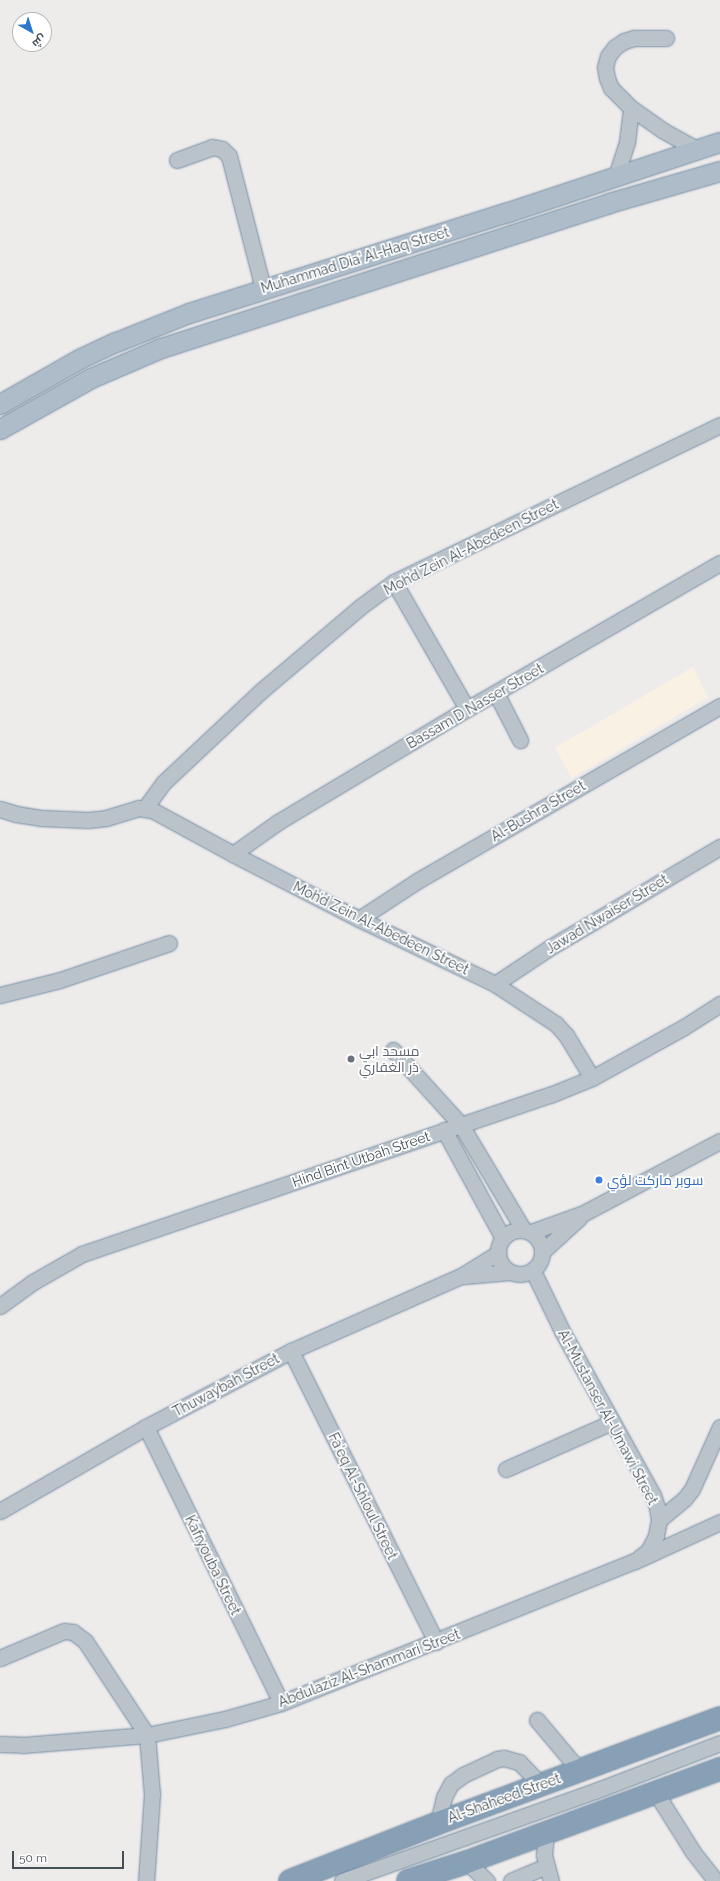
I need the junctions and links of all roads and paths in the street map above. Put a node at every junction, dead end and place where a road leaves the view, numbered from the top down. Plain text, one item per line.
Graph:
1 (666, 38) dead end
2 (631, 108) junction
3 (720, 142) edge
4 (696, 149) junction
5 (177, 160) dead end
6 (720, 171) edge
7 (616, 176) junction
8 (263, 288) junction
9 (0, 404) edge
10 (720, 424) edge
11 (0, 429) edge
12 (720, 563) edge
13 (394, 582) junction
14 (496, 694) junction
15 (720, 706) edge
16 (467, 710) junction
17 (520, 740) dead end
18 (145, 808) junction
19 (0, 809) edge
20 (720, 847) edge
21 (233, 854) junction
22 (359, 919) junction
23 (169, 943) dead end
24 (495, 984) junction
25 (0, 996) edge
26 (720, 1004) edge
27 (393, 1050) dead end
28 (592, 1078) junction
29 (461, 1125) junction
30 (444, 1130) junction
31 (720, 1141) edge
32 (584, 1213) junction
33 (527, 1230) junction
34 (503, 1238) junction
35 (543, 1251) junction
36 (498, 1253) junction
37 (533, 1271) junction
38 (510, 1272) junction
39 (462, 1276) junction
40 (0, 1306) edge
41 (291, 1351) junction
42 (612, 1422) junction
43 (146, 1427) junction
44 (720, 1427) edge
45 (506, 1469) dead end
46 (0, 1511) edge
47 (659, 1520) junction
48 (720, 1522) edge
49 (635, 1561) junction
50 (436, 1642) junction
51 (0, 1658) edge
52 (281, 1703) junction
53 (720, 1718) edge
54 (537, 1720) dead end
55 (147, 1735) junction
56 (720, 1743) edge
57 (0, 1744) edge
58 (720, 1751) edge
59 (720, 1769) edge
60 (580, 1771) junction
61 (541, 1785) junction
62 (656, 1793) junction
63 (438, 1823) junction
64 (546, 1833) junction
65 (467, 1862) junction
66 (546, 1866) junction
67 (146, 1881) edge
68 (290, 1881) edge
69 (342, 1881) edge
70 (364, 1881) edge
71 (408, 1881) edge
72 (487, 1881) edge
73 (511, 1881) edge
74 (551, 1881) edge
75 (716, 1881) edge

1 - 2 street
2 - 4 street
2 - 7 street
3 - 4 main road, Muhammad Dia' Al-Haq Street
4 - 7 main road, Muhammad Dia' Al-Haq Street
5 - 8 street
6 - 11 main road, Muhammad Dia' Al-Haq Street
7 - 8 main road, Muhammad Dia' Al-Haq Street
8 - 9 main road, Muhammad Dia' Al-Haq Street
10 - 13 street, Moh’d Zein Al-Abedeen Street
12 - 14 street, Bassam D Nasser Street
13 - 16 street
13 - 18 street, Moh’d Zein Al-Abedeen Street
14 - 16 street, Bassam D Nasser Street
14 - 17 street
15 - 22 street, Al-Bushra Street
16 - 21 street, Bassam D Nasser Street
18 - 19 street
18 - 21 street, Moh’d Zein Al-Abedeen Street
20 - 24 street, Jawad Nwaiser Street
21 - 22 street, Moh’d Zein Al-Abedeen Street
22 - 24 street, Moh’d Zein Al-Abedeen Street
23 - 25 street
24 - 28 street, Moh’d Zein Al-Abedeen Street
26 - 28 street, Hind Bint Utbah Street
27 - 29 street
28 - 29 street, Hind Bint Utbah Street
29 - 30 street, Hind Bint Utbah Street
29 - 33 street
30 - 34 street
30 - 40 street, Hind Bint Utbah Street
31 - 32 street
32 - 33 street
32 - 35 street
33 - 34 street
33 - 35 street
34 - 36 street
35 - 37 street
36 - 38 street
36 - 39 street, Thuwaybah Street
37 - 38 street
37 - 42 street, Al-Mustanser Al-Umawi Street
38 - 39 street, Thuwaybah Street
39 - 41 street, Thuwaybah Street
41 - 43 street, Thuwaybah Street
41 - 50 street, Fa'eq Al-Shloul Street
42 - 45 street
42 - 47 street, Al-Mustanser Al-Umawi Street
43 - 46 street, Thuwaybah Street
43 - 52 street, Kafryouba Street
44 - 47 street
47 - 49 street, Al-Mustanser Al-Umawi Street
48 - 49 street, Abdulaziz Al-Shammari Street
49 - 50 street, Abdulaziz Al-Shammari Street
50 - 52 street, Abdulaziz Al-Shammari Street
51 - 55 street
52 - 55 street, Abdulaziz Al-Shammari Street
53 - 60 highway, Al-Shaheed Street
54 - 60 street
55 - 57 street, Abdulaziz Al-Shammari Street
55 - 67 street
56 - 69 street
58 - 70 street
59 - 62 highway
60 - 61 highway, Al-Shaheed Street
61 - 63 highway, Al-Shaheed Street
61 - 63 street
62 - 64 highway
62 - 75 street
63 - 68 highway, Al-Shaheed Street
64 - 65 highway
64 - 66 street
65 - 71 highway
65 - 72 street
66 - 73 street
66 - 74 street

